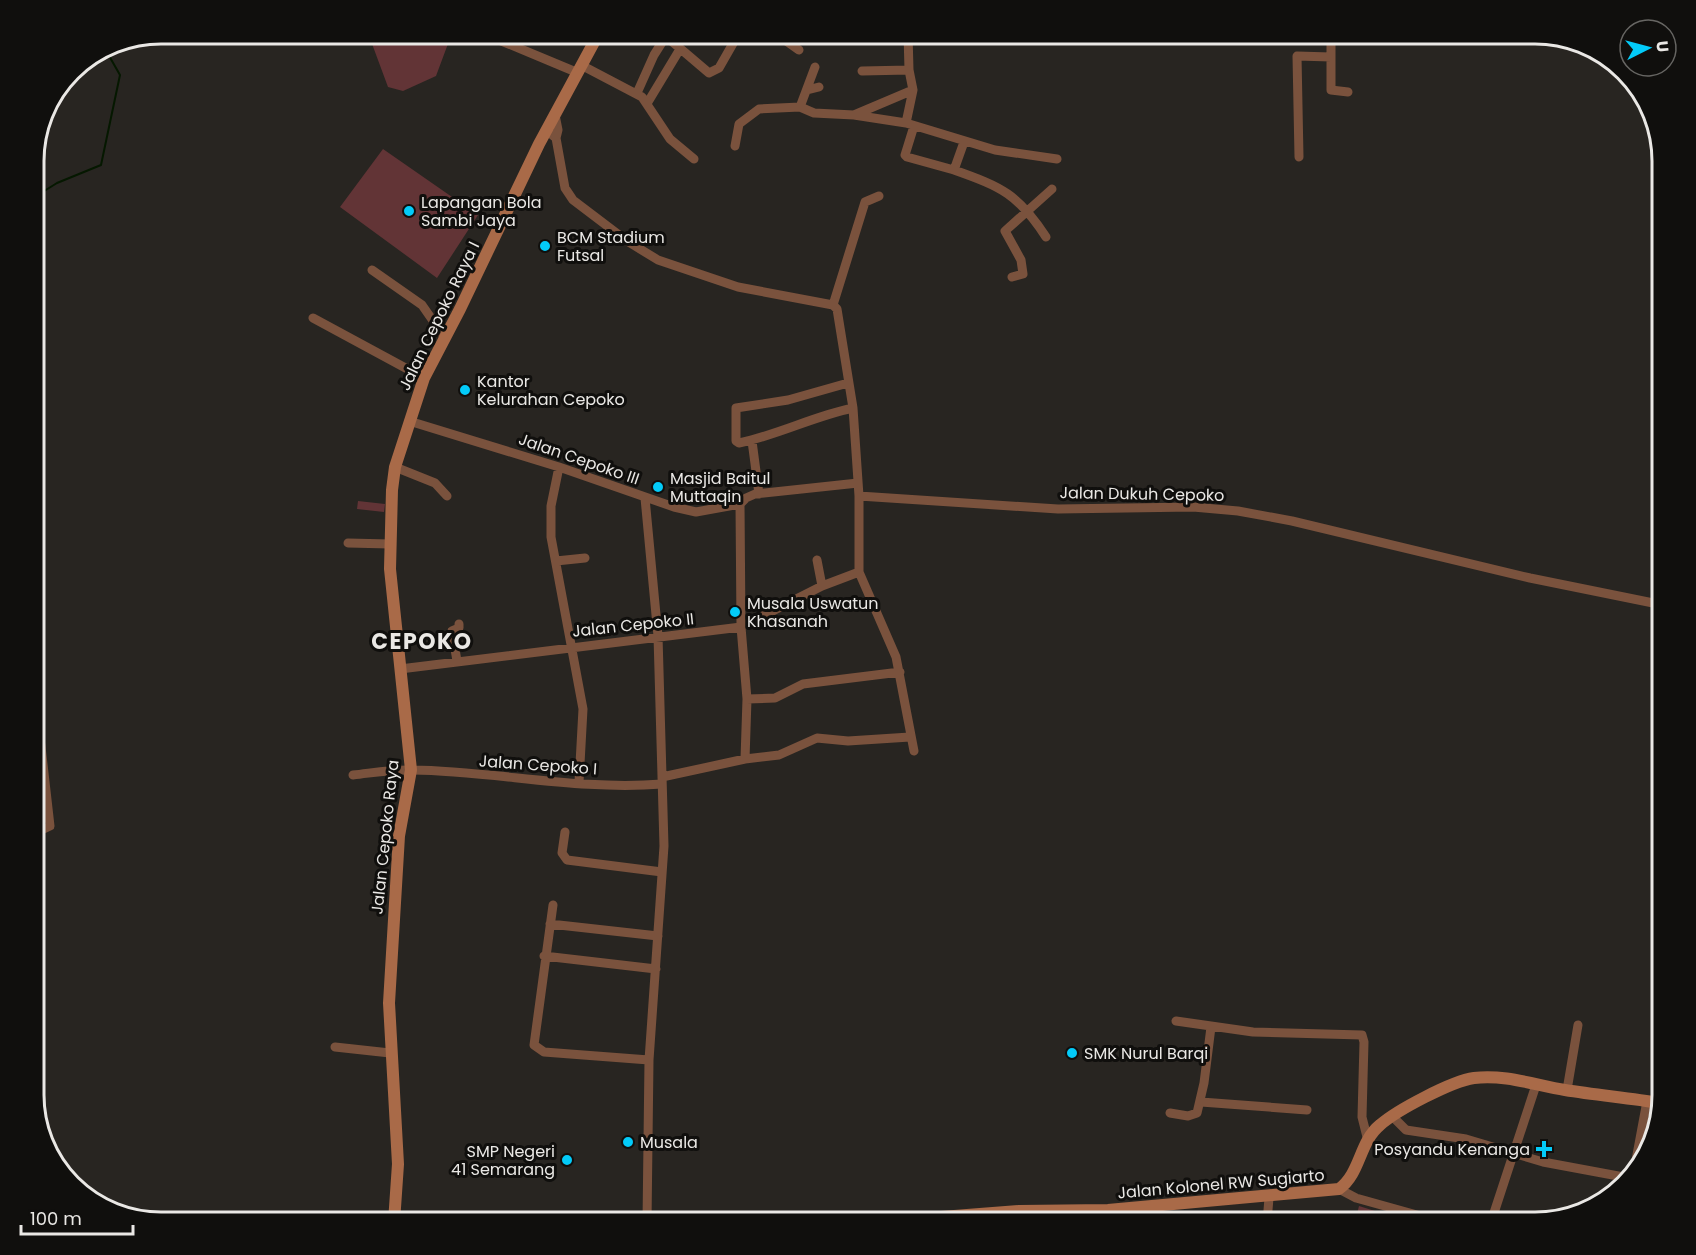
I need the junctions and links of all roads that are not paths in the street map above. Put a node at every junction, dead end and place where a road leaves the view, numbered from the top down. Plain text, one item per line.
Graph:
1 (511, 43) edge
2 (592, 43) edge
3 (660, 43) edge
4 (674, 43) edge
5 (732, 43) edge
6 (789, 43) edge
7 (908, 43) edge
8 (1331, 43) edge
9 (680, 49) junction
10 (799, 50) dead end
11 (1331, 57) junction
12 (815, 67) dead end
13 (578, 69) junction
14 (909, 70) junction
15 (862, 71) dead end
16 (819, 87) dead end
17 (807, 90) junction
18 (913, 90) junction
19 (1348, 92) dead end
20 (637, 93) junction
21 (648, 102) junction
22 (800, 107) junction
23 (854, 115) junction
24 (910, 125) junction
25 (551, 134) junction
26 (964, 142) junction
27 (735, 146) dead end
28 (1299, 156) dead end
29 (694, 159) dead end
30 (1057, 159) dead end
31 (954, 170) junction
32 (1052, 189) dead end
33 (879, 196) dead end
34 (1027, 208) junction
35 (1046, 237) dead end
36 (372, 270) dead end
37 (1012, 277) dead end
38 (833, 305) junction
39 (313, 318) dead end
40 (445, 338) junction
41 (424, 378) junction
42 (848, 383) junction
43 (853, 408) junction
44 (409, 421) junction
45 (752, 441) junction
46 (395, 467) junction
47 (559, 467) junction
48 (858, 483) junction
49 (759, 494) junction
50 (447, 496) dead end
51 (859, 496) junction
52 (645, 498) junction
53 (740, 504) junction
54 (348, 543) dead end
55 (390, 544) junction
56 (585, 558) dead end
57 (817, 560) dead end
58 (556, 561) junction
59 (859, 572) junction
60 (822, 586) junction
61 (1652, 603) edge
62 (459, 624) dead end
63 (741, 627) junction
64 (658, 636) junction
65 (570, 647) junction
66 (457, 661) junction
67 (400, 669) junction
68 (900, 672) junction
69 (747, 699) junction
70 (910, 737) junction
71 (914, 750) dead end
72 (745, 759) junction
73 (44, 769) edge
74 (411, 770) junction
75 (353, 775) dead end
76 (662, 780) junction
77 (579, 782) junction
78 (44, 829) edge
79 (565, 832) dead end
80 (662, 872) junction
81 (553, 905) dead end
82 (550, 924) junction
83 (658, 936) junction
84 (544, 956) junction
85 (656, 969) junction
86 (1176, 1022) dead end
87 (1578, 1025) dead end
88 (1211, 1027) junction
89 (335, 1047) dead end
90 (390, 1053) junction
91 (649, 1060) junction
92 (1536, 1085) junction
93 (1567, 1090) junction
94 (1647, 1101) junction
95 (1201, 1102) junction
96 (1652, 1102) edge
97 (1307, 1110) dead end
98 (1170, 1113) dead end
99 (1392, 1116) junction
100 (1367, 1137) junction
101 (1514, 1153) junction
102 (1637, 1153) edge
103 (1622, 1173) edge
104 (1339, 1190) junction
105 (1269, 1198) junction
106 (395, 1212) edge
107 (647, 1212) edge
108 (1006, 1212) edge
109 (1268, 1212) edge
110 (1406, 1212) edge
111 (1494, 1212) edge

1 - 13 street
2 - 13 main road, Jalan Cepoko Raya I
3 - 20 street
4 - 9 street
5 - 9 street
6 - 10 street
7 - 14 street
8 - 11 street
9 - 21 street
11 - 19 street
11 - 28 street
12 - 17 street
13 - 20 street
13 - 25 main road, Jalan Cepoko Raya I
14 - 15 street
14 - 18 street
16 - 17 street
17 - 22 street
18 - 23 street
18 - 24 street
20 - 21 street
21 - 29 street
22 - 23 street
22 - 27 street
23 - 24 street
24 - 26 street
24 - 31 street
25 - 38 street
25 - 40 main road, Jalan Cepoko Raya I
26 - 30 street
26 - 31 street
31 - 34 street
32 - 34 street
33 - 38 street
34 - 35 street
34 - 37 street
36 - 40 street
38 - 42 street
39 - 41 street
40 - 41 main road, Jalan Cepoko Raya I
41 - 44 main road, Jalan Cepoko Raya I
42 - 43 street
42 - 45 street
43 - 45 street
43 - 48 street
44 - 46 main road, Jalan Cepoko Raya
44 - 47 street, Jalan Cepoko III
45 - 49 street
46 - 50 street
46 - 55 main road, Jalan Cepoko Raya
47 - 52 street, Jalan Cepoko III
47 - 58 street
48 - 49 street
48 - 51 street
49 - 53 street, Jalan Cepoko III
51 - 59 street
51 - 61 street, Jalan Dukuh Cepoko
52 - 53 street, Jalan Cepoko III
52 - 64 street
53 - 63 street
54 - 55 street
55 - 67 main road, Jalan Cepoko Raya
56 - 58 street
57 - 60 street
58 - 65 street
59 - 60 street, Jalan Cepoko II
59 - 68 street
60 - 63 street, Jalan Cepoko II
62 - 66 street
63 - 64 street, Jalan Cepoko II
63 - 69 street
64 - 65 street, Jalan Cepoko II
64 - 76 street
65 - 66 street, Jalan Cepoko II
65 - 77 street
66 - 67 street, Jalan Cepoko II
67 - 74 main road, Jalan Cepoko Raya
68 - 69 street
68 - 70 street
69 - 72 street
70 - 71 street
70 - 72 street
72 - 76 street
73 - 78 street
74 - 75 street
74 - 77 street, Jalan Cepoko I
74 - 90 main road, Jalan Cepoko Raya
76 - 77 street, Jalan Cepoko I
76 - 80 street
79 - 80 street
80 - 83 street
81 - 82 street
82 - 83 street
82 - 84 street
83 - 85 street
84 - 85 street
84 - 91 street
85 - 91 street
86 - 88 street
87 - 93 street
88 - 95 street
88 - 100 street
89 - 90 street
90 - 106 main road, Jalan Cepoko Raya
91 - 107 street
92 - 93 main road, Jalan Kolonel RW Sugiarto
92 - 99 main road, Jalan Kolonel RW Sugiarto
92 - 101 street
93 - 94 main road, Jalan Kolonel RW Sugiarto
94 - 96 main road, Jalan Kolonel RW Sugiarto
94 - 102 street
95 - 97 street
95 - 98 street
99 - 100 main road, Jalan Kolonel RW Sugiarto
99 - 101 street
100 - 104 main road, Jalan Kolonel RW Sugiarto
101 - 103 street
101 - 111 street
104 - 105 main road, Jalan Kolonel RW Sugiarto
104 - 110 street
105 - 108 main road, Jalan Kolonel RW Sugiarto
105 - 109 street

